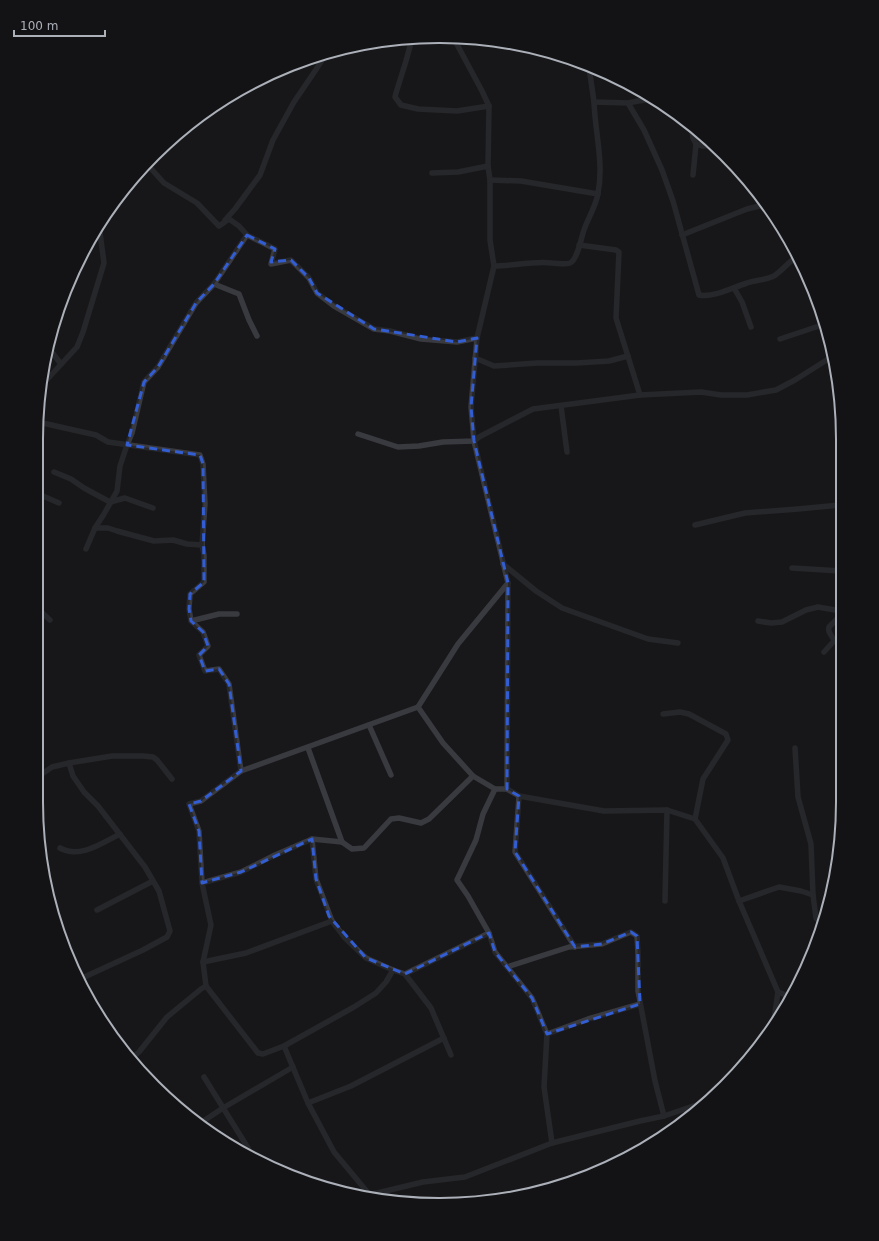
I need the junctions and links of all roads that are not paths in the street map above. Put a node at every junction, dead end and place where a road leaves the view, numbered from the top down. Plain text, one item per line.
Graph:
1 (411, 44) edge
2 (457, 44) edge
3 (322, 61) edge
4 (590, 73) edge
5 (645, 101) edge
6 (594, 102) junction
7 (628, 103) junction
8 (489, 106) junction
9 (692, 134) edge
10 (696, 144) junction
11 (706, 146) edge
12 (488, 166) junction
13 (150, 168) edge
14 (432, 173) dead end
15 (693, 175) dead end
16 (490, 180) junction
17 (598, 194) junction
18 (760, 206) edge
19 (219, 226) junction
20 (100, 234) edge
21 (248, 235) junction
22 (682, 235) junction
23 (579, 245) junction
24 (792, 259) edge
25 (494, 266) junction
26 (214, 284) junction
27 (734, 288) junction
28 (819, 326) edge
29 (751, 327) dead end
30 (258, 336) dead end
31 (477, 338) junction
32 (780, 339) dead end
33 (53, 354) edge
34 (628, 356) junction
35 (475, 358) junction
36 (828, 360) edge
37 (60, 364) junction
38 (48, 378) edge
39 (640, 395) junction
40 (560, 406) junction
41 (44, 423) edge
42 (358, 434) dead end
43 (474, 441) junction
44 (127, 445) junction
45 (567, 452) dead end
46 (54, 472) dead end
47 (43, 496) edge
48 (110, 502) junction
49 (59, 503) dead end
50 (836, 504) edge
51 (153, 508) dead end
52 (695, 525) dead end
53 (95, 528) junction
54 (202, 545) junction
55 (86, 548) dead end
56 (503, 564) junction
57 (792, 568) dead end
58 (836, 571) edge
59 (508, 583) junction
60 (836, 611) edge
61 (43, 614) edge
62 (237, 614) dead end
63 (50, 620) dead end
64 (836, 620) edge
65 (191, 621) junction
66 (758, 621) dead end
67 (678, 643) dead end
68 (824, 652) dead end
69 (418, 707) junction
70 (663, 714) dead end
71 (369, 725) junction
72 (308, 748) junction
73 (795, 748) dead end
74 (69, 763) junction
75 (242, 771) junction
76 (43, 774) edge
77 (391, 775) dead end
78 (473, 776) junction
79 (172, 780) dead end
80 (494, 789) junction
81 (507, 789) junction
82 (519, 796) junction
83 (667, 810) junction
84 (695, 819) junction
85 (120, 834) junction
86 (312, 839) junction
87 (342, 842) junction
88 (60, 848) dead end
89 (153, 881) junction
90 (202, 883) junction
91 (813, 895) junction
92 (665, 901) dead end
93 (739, 901) junction
94 (97, 910) dead end
95 (818, 920) edge
96 (332, 921) junction
97 (489, 933) junction
98 (575, 947) junction
99 (203, 962) junction
100 (507, 967) junction
101 (393, 970) junction
102 (405, 974) junction
103 (84, 977) edge
104 (206, 986) junction
105 (778, 992) junction
106 (786, 995) edge
107 (640, 1004) junction
108 (775, 1013) edge
109 (547, 1034) junction
110 (444, 1038) junction
111 (284, 1046) junction
112 (135, 1055) edge
113 (452, 1055) dead end
114 (293, 1067) junction
115 (204, 1077) dead end
116 (308, 1103) junction
117 (694, 1106) edge
118 (224, 1108) junction
119 (664, 1116) junction
120 (204, 1121) edge
121 (552, 1143) junction
122 (248, 1148) dead end
123 (363, 1190) edge
124 (377, 1193) edge

1 - 8 street
2 - 8 street
3 - 19 street
4 - 6 street
5 - 7 street
6 - 7 street
6 - 17 street
7 - 22 street
8 - 12 street
9 - 10 street
10 - 11 street
10 - 15 street
12 - 14 street
12 - 16 street
13 - 19 street
16 - 17 street
16 - 25 street
17 - 23 street
18 - 22 street
19 - 21 street
20 - 37 street
21 - 26 street
21 - 31 street
22 - 27 street
23 - 25 street
23 - 34 street
24 - 27 street
25 - 31 street
26 - 30 street
26 - 44 street
27 - 29 street
28 - 32 street
31 - 35 street
33 - 37 street
34 - 35 street
34 - 39 street
35 - 43 street
36 - 39 street
37 - 38 street
39 - 40 street
40 - 43 street
40 - 45 street
41 - 44 street
42 - 43 street
43 - 56 street
44 - 48 street
44 - 54 street
46 - 48 street
47 - 49 street
48 - 51 street
48 - 53 street
50 - 52 street
53 - 54 street
53 - 55 street
54 - 65 street
56 - 59 street
56 - 67 street
57 - 58 street
59 - 69 street
59 - 81 street
60 - 66 street
61 - 63 street
62 - 65 street
64 - 68 street
65 - 75 street
69 - 71 street
69 - 78 street
70 - 84 street
71 - 72 street
71 - 77 street
72 - 75 street
72 - 87 street
73 - 91 street
74 - 76 street
74 - 79 street
74 - 85 street
75 - 90 street
78 - 80 street
78 - 87 street
80 - 81 street
80 - 97 street
81 - 82 street
82 - 83 street
82 - 98 street
83 - 84 street
83 - 92 street
84 - 93 street
85 - 88 street
85 - 89 street
86 - 87 street
86 - 90 street
86 - 96 street
89 - 94 street
89 - 103 street
90 - 99 street
91 - 93 street
91 - 95 street
93 - 105 street
96 - 99 street
96 - 101 street
97 - 100 street
97 - 102 street
98 - 100 street
98 - 107 street
99 - 104 street
100 - 109 street
101 - 102 street
101 - 111 street
102 - 110 street
104 - 111 street
104 - 112 street
105 - 106 street
105 - 108 street
107 - 109 street
107 - 119 street
109 - 121 street
110 - 113 street
110 - 116 street
111 - 114 street
114 - 116 street
114 - 118 street
115 - 118 street
116 - 123 street
117 - 119 street
118 - 120 street
118 - 122 street
119 - 121 street
121 - 124 street

